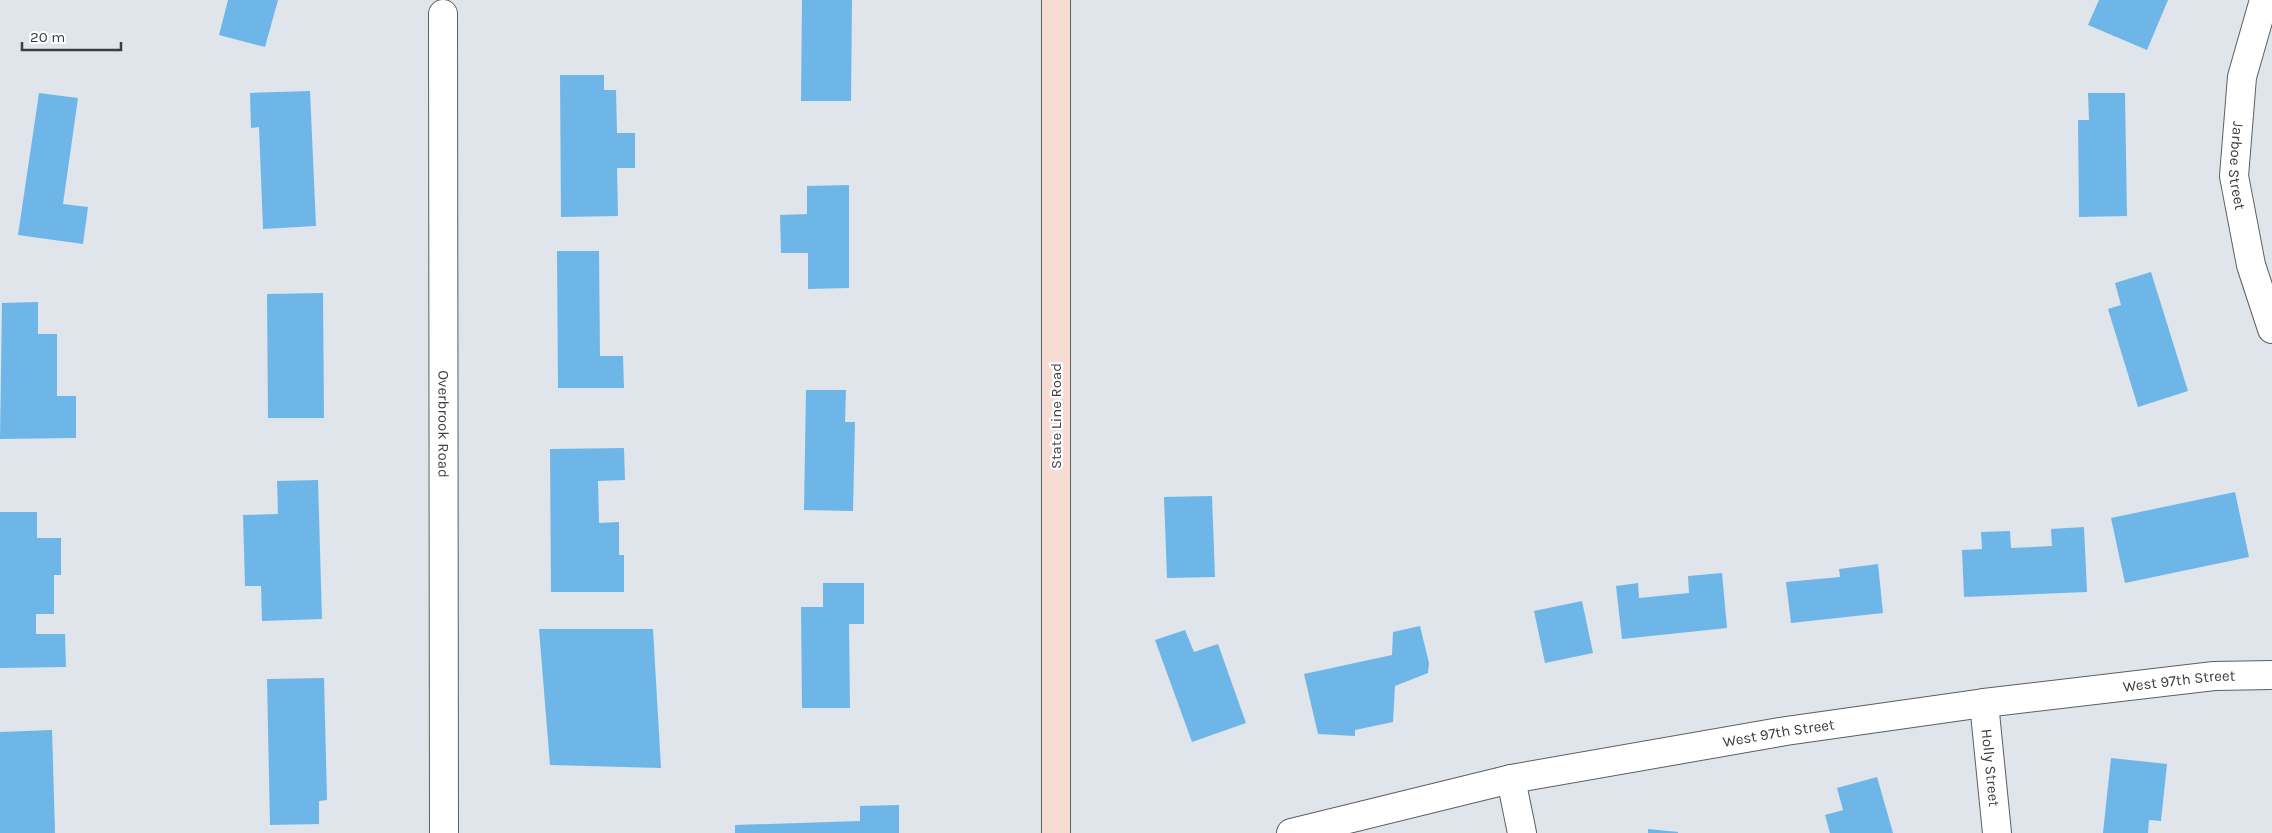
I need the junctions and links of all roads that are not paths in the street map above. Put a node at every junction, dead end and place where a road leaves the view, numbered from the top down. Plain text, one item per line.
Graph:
1 (1056, 0) edge
2 (2264, 0) edge
3 (443, 14) dead end
4 (2262, 263) edge
5 (2272, 329) edge
6 (2272, 675) edge
7 (1984, 703) junction
8 (1511, 779) junction
9 (444, 833) edge
10 (1056, 833) edge
11 (1291, 833) edge
12 (1522, 833) edge
13 (1997, 833) edge

1 - 10 main road, State Line Road
2 - 4 street, Jarboe Street
3 - 9 street, Overbrook Road
4 - 5 street, Jarboe Street
6 - 7 street, West 97th Street
7 - 8 street, West 97th Street
7 - 13 street, Holly Street
8 - 11 street, West 97th Street
8 - 12 street

